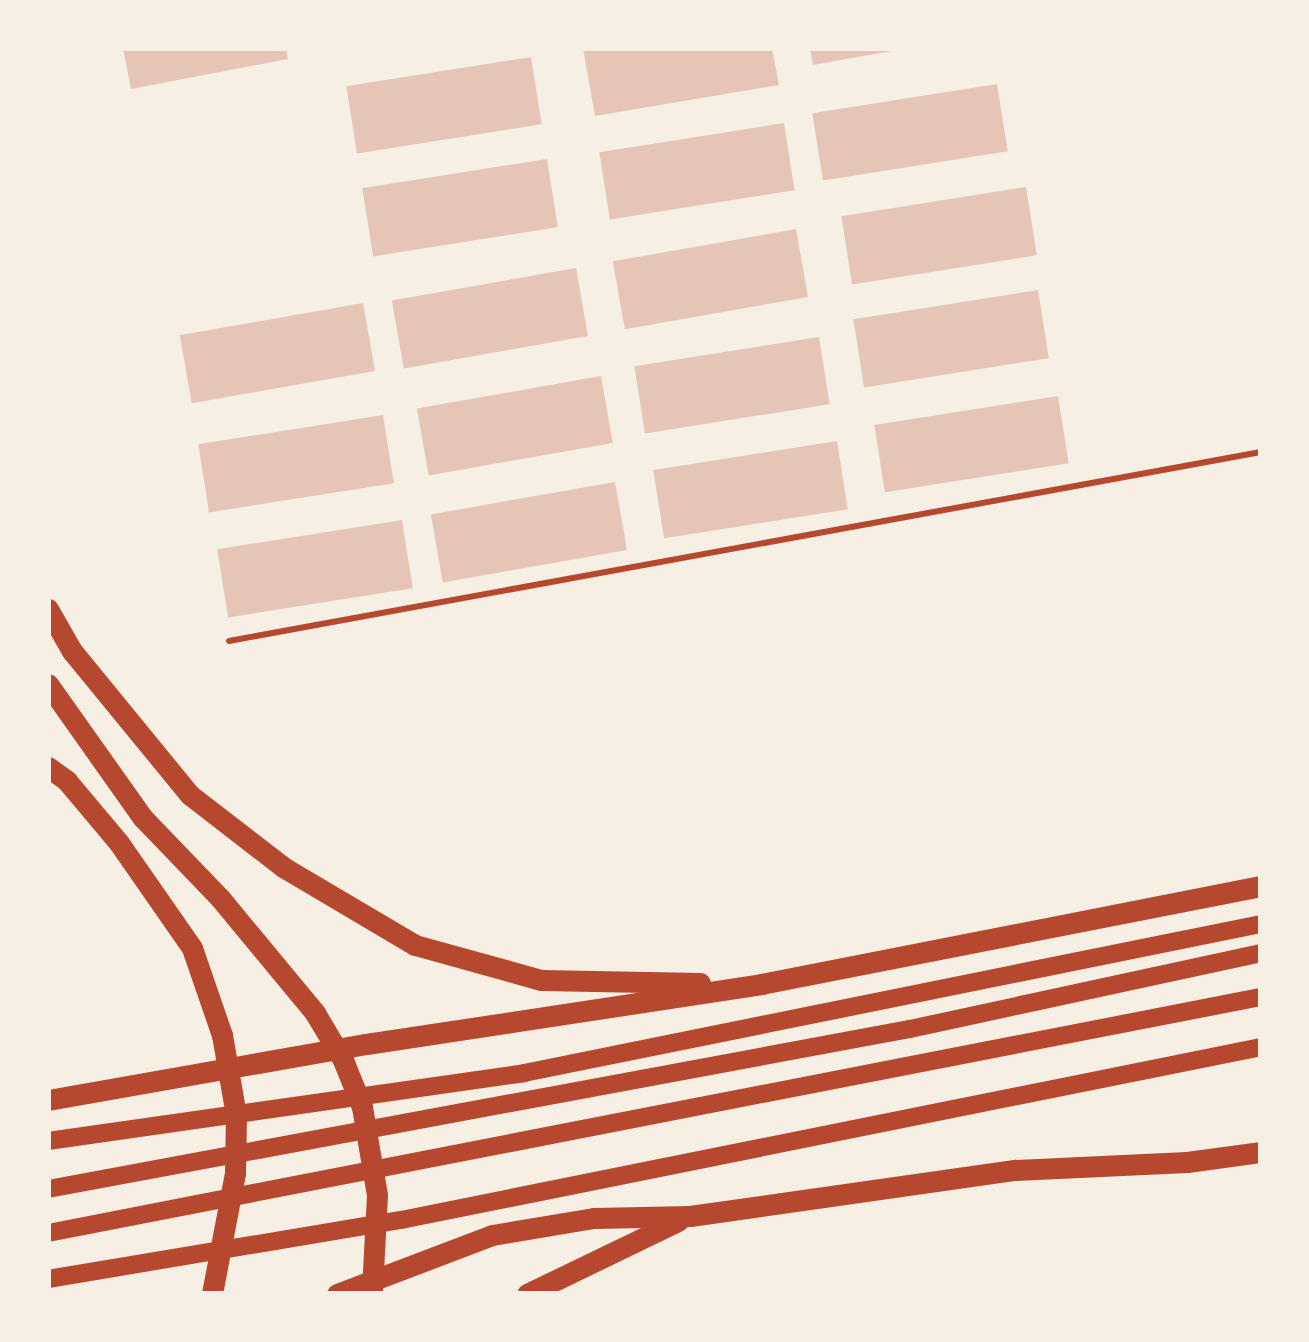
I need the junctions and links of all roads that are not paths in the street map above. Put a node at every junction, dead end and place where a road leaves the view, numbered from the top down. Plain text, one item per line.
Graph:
1 (1261, 452) edge
2 (48, 609) edge
3 (229, 641) dead end
4 (48, 684) edge
5 (48, 767) edge
6 (1261, 886) edge
7 (1261, 924) edge
8 (1261, 953) edge
9 (760, 984) junction
10 (1261, 997) edge
11 (1261, 1046) edge
12 (48, 1100) edge
13 (48, 1141) edge
14 (1261, 1152) edge
15 (48, 1189) edge
16 (690, 1216) junction
17 (48, 1234) edge
18 (48, 1279) edge
19 (212, 1294) edge
20 (337, 1294) edge
21 (371, 1294) edge
22 (527, 1294) edge

1 - 3 lane
2 - 9 highway
4 - 21 highway
5 - 19 highway
6 - 9 highway
7 - 13 main road
8 - 15 main road
9 - 12 highway
10 - 17 main road
11 - 18 main road
14 - 16 highway
16 - 20 highway
16 - 22 highway

